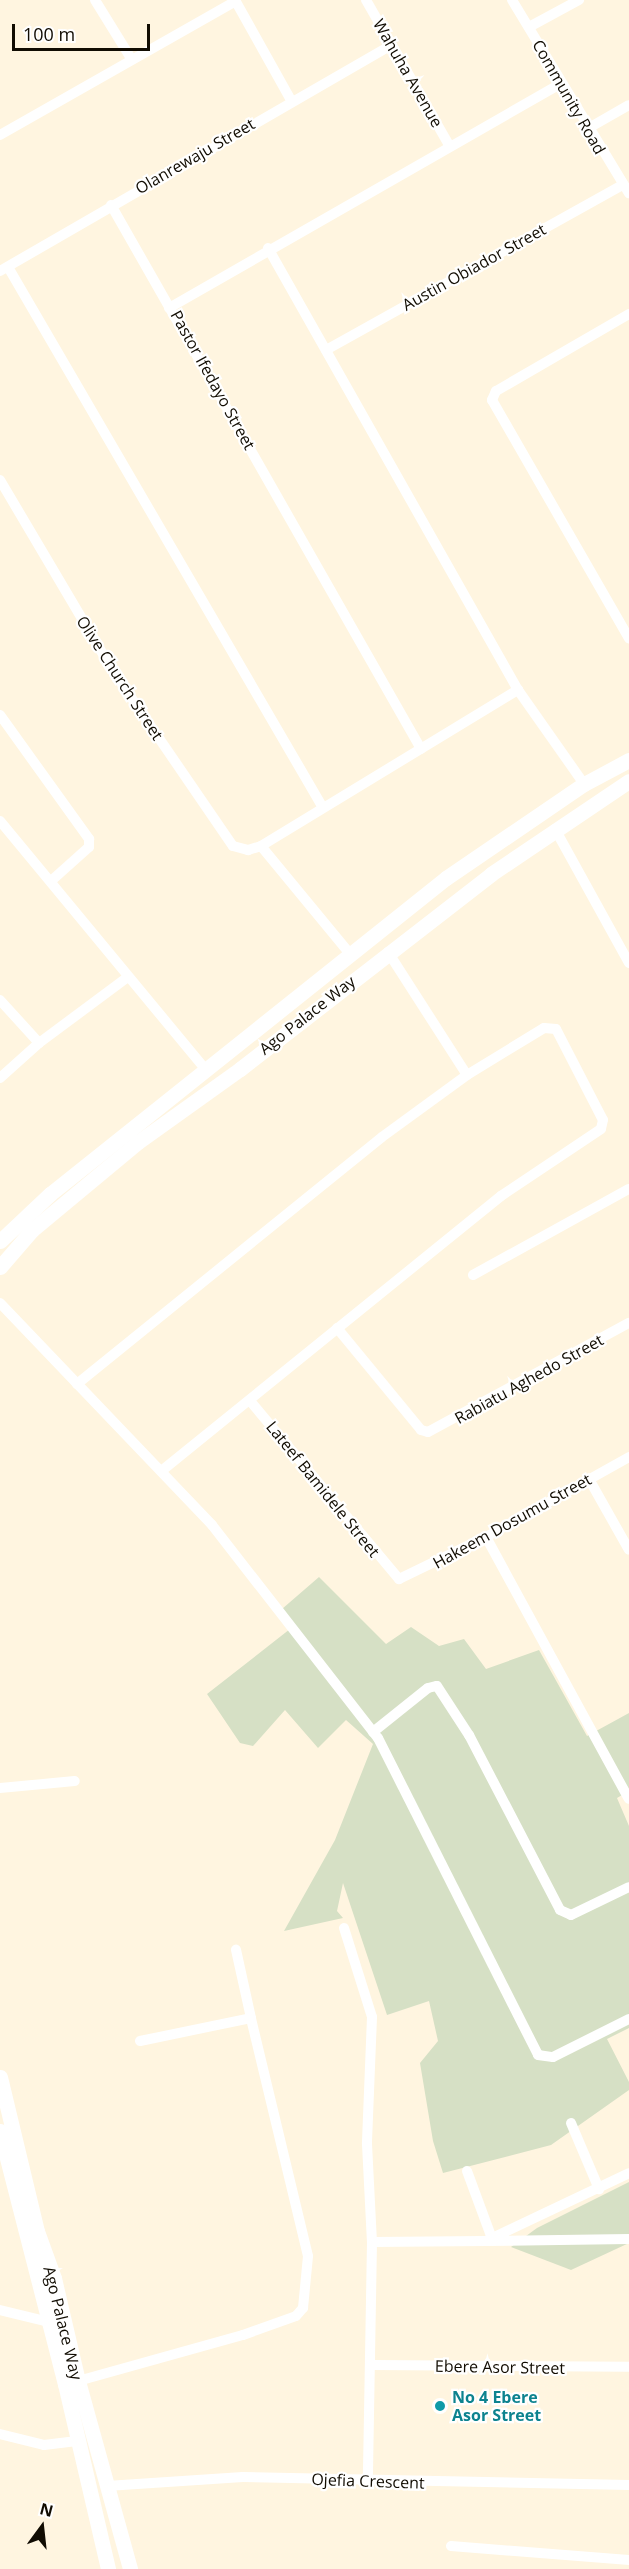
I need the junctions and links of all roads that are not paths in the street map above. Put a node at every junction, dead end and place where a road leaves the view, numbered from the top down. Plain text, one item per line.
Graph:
1 (95, 0) edge
2 (366, 0) edge
3 (512, 0) edge
4 (579, 0) edge
5 (236, 1) edge
6 (529, 27) junction
7 (392, 45) junction
8 (132, 60) junction
9 (560, 84) junction
10 (291, 100) junction
11 (629, 105) edge
12 (587, 129) junction
13 (0, 135) edge
14 (449, 145) junction
15 (625, 189) edge
16 (111, 206) junction
17 (268, 248) junction
18 (4, 269) edge
19 (169, 308) junction
20 (629, 314) edge
21 (326, 350) junction
22 (0, 480) edge
23 (629, 638) edge
24 (518, 690) junction
25 (0, 715) edge
26 (421, 749) junction
27 (629, 760) edge
28 (629, 781) edge
29 (584, 784) junction
30 (322, 806) junction
31 (0, 821) edge
32 (555, 829) junction
33 (261, 846) junction
34 (470, 861) junction
35 (453, 873) junction
36 (51, 881) junction
37 (478, 884) junction
38 (462, 896) junction
39 (388, 952) junction
40 (351, 955) junction
41 (629, 963) edge
42 (128, 977) junction
43 (0, 1000) edge
44 (39, 1043) junction
45 (207, 1071) junction
46 (467, 1075) junction
47 (0, 1078) edge
48 (629, 1188) edge
49 (1, 1238) edge
50 (0, 1267) edge
51 (473, 1275) dead end
52 (0, 1303) edge
53 (629, 1323) edge
54 (337, 1328) junction
55 (77, 1384) junction
56 (251, 1402) junction
57 (629, 1457) edge
58 (163, 1470) junction
59 (589, 1479) junction
60 (486, 1537) junction
61 (629, 1550) edge
62 (395, 1576) joint
63 (373, 1731) junction
64 (75, 1781) dead end
65 (0, 1788) edge
66 (629, 1799) edge
67 (629, 1887) edge
68 (344, 1928) dead end
69 (236, 1950) dead end
70 (251, 2018) junction
71 (629, 2019) edge
72 (140, 2041) dead end
73 (0, 2077) edge
74 (571, 2123) dead end
75 (0, 2131) edge
76 (467, 2171) dead end
77 (629, 2173) edge
78 (599, 2189) junction
79 (489, 2239) junction
80 (629, 2240) edge
81 (372, 2242) junction
82 (0, 2310) edge
83 (49, 2322) junction
84 (372, 2365) junction
85 (629, 2367) edge
86 (78, 2381) junction
87 (0, 2434) edge
88 (77, 2441) junction
89 (368, 2482) junction
90 (629, 2485) edge
91 (107, 2486) junction
92 (451, 2546) dead end
93 (629, 2560) edge
94 (108, 2569) edge
95 (130, 2569) edge

1 - 8 street
2 - 7 street, Wahuha Avenue
3 - 6 street, Community Road
4 - 6 street
5 - 8 street
5 - 10 street
6 - 9 street, Community Road
7 - 10 street, Olanrewaju Street
7 - 14 street, Wahuha Avenue
8 - 13 street
9 - 12 street, Community Road
9 - 14 street, Pastor Ifedayo Street
10 - 16 street, Olanrewaju Street
11 - 12 street
12 - 15 street, Community Road
14 - 17 street, Pastor Ifedayo Street
15 - 21 street, Austin Obiador Street
16 - 18 street, Olanrewaju Street
16 - 19 street
17 - 19 street, Pastor Ifedayo Street
17 - 21 street
18 - 30 street
19 - 26 street, Pastor Ifedayo Street
20 - 23 street
21 - 24 street
22 - 33 street, Olive Church Street
24 - 26 street
24 - 29 street
25 - 36 street
26 - 30 street
27 - 29 main road, Ago Palace Way
28 - 32 main road, Ago Palace Way
29 - 34 main road, Ago Palace Way
30 - 33 street
31 - 36 street
32 - 37 main road, Ago Palace Way
32 - 41 street
33 - 40 street
34 - 35 main road, Ago Palace Way
34 - 37 main road
35 - 38 main road
35 - 40 main road, Ago Palace Way
36 - 42 street
37 - 38 main road, Ago Palace Way
38 - 39 main road, Ago Palace Way
39 - 46 street
39 - 50 main road, Ago Palace Way
40 - 45 main road, Ago Palace Way
42 - 44 street
42 - 45 street
43 - 44 street
44 - 47 street
45 - 49 main road, Ago Palace Way
46 - 54 street
46 - 55 street
48 - 51 street
52 - 55 street
53 - 54 street, Rabiatu Aghedo Street
54 - 56 street
55 - 58 street
56 - 58 street
56 - 62 street, Lateef Bamidele Street
57 - 59 street, Hakeem Dosumu Street
58 - 63 street
59 - 60 street, Hakeem Dosumu Street
59 - 61 street
60 - 62 street, Hakeem Dosumu Street
60 - 66 street
63 - 67 street
63 - 71 street
64 - 65 street
68 - 81 street
69 - 70 street
70 - 72 street
70 - 86 street
73 - 86 main road, Ago Palace Way
74 - 78 street
75 - 83 main road, Ago Palace Way
76 - 79 street
77 - 78 street
78 - 79 street
79 - 80 street
79 - 81 street
81 - 84 street
82 - 83 street
83 - 88 main road, Ago Palace Way
84 - 85 street, Ebere Asor Street
84 - 89 street
86 - 91 main road, Ago Palace Way
87 - 88 street
88 - 94 main road, Ago Palace Way
89 - 90 street, Ojefia Crescent
89 - 91 street, Ojefia Crescent
91 - 95 main road, Ago Palace Way
92 - 93 street

